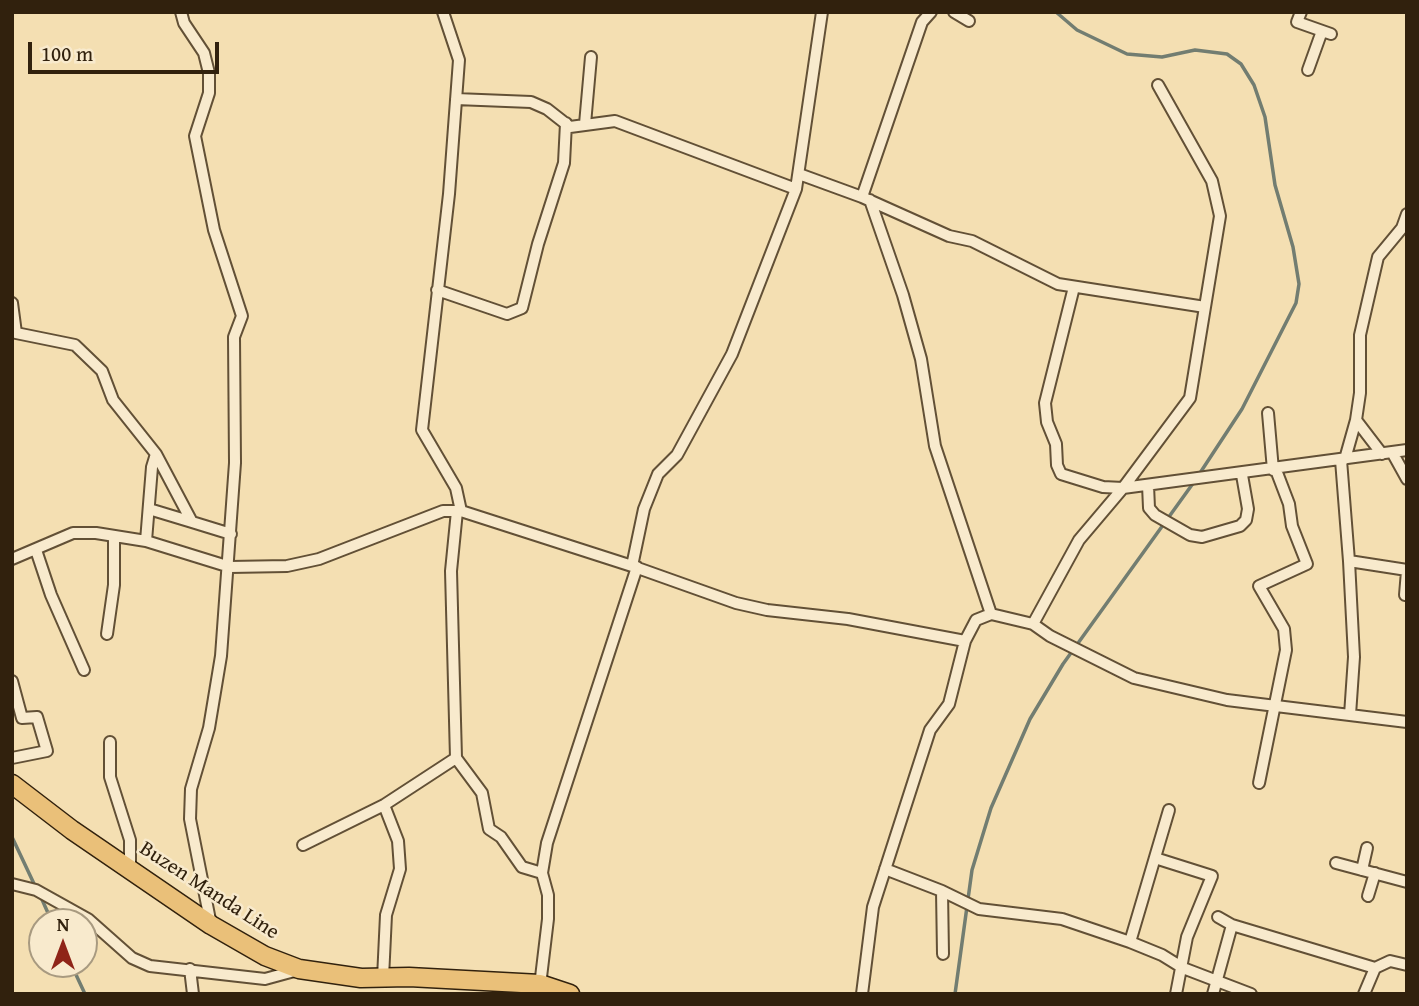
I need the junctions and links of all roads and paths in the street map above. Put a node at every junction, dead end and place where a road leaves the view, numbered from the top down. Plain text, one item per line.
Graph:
1 (181, 12) edge
2 (443, 12) edge
3 (822, 12) edge
4 (931, 12) edge
5 (954, 12) edge
6 (1301, 12) edge
7 (969, 21) dead end
8 (591, 57) dead end
9 (1308, 70) dead end
10 (1158, 85) dead end
11 (456, 99) junction
12 (566, 123) junction
13 (585, 124) junction
14 (799, 174) junction
15 (796, 189) junction
16 (866, 199) junction
17 (1407, 214) edge
18 (1074, 287) junction
19 (437, 290) junction
20 (12, 303) edge
21 (1205, 307) junction
22 (1268, 413) dead end
23 (1356, 420) junction
24 (1407, 450) edge
25 (1387, 453) junction
26 (156, 454) junction
27 (1343, 460) junction
28 (1275, 470) junction
29 (1242, 475) junction
30 (1407, 479) edge
31 (1148, 485) junction
32 (1123, 488) junction
33 (149, 509) junction
34 (459, 511) junction
35 (192, 522) junction
36 (231, 534) junction
37 (114, 536) junction
38 (146, 541) junction
39 (36, 550) junction
40 (12, 559) edge
41 (1349, 561) junction
42 (634, 566) junction
43 (230, 567) junction
44 (1407, 571) edge
45 (1405, 595) dead end
46 (990, 614) junction
47 (1033, 624) junction
48 (107, 634) dead end
49 (965, 641) junction
50 (85, 670) dead end
51 (13, 684) edge
52 (1274, 705) junction
53 (1350, 715) junction
54 (17, 720) edge
55 (1407, 722) edge
56 (110, 742) dead end
57 (12, 758) edge
58 (456, 758) junction
59 (1259, 783) dead end
60 (12, 784) edge
61 (384, 805) junction
62 (1169, 810) dead end
63 (303, 845) dead end
64 (1367, 848) dead end
65 (1155, 858) junction
66 (1336, 863) dead end
67 (130, 868) junction
68 (885, 869) junction
69 (1362, 870) junction
70 (542, 873) junction
71 (1374, 873) junction
72 (1407, 882) edge
73 (12, 884) edge
74 (942, 891) junction
75 (1368, 896) dead end
76 (1218, 917) dead end
77 (211, 925) junction
78 (1232, 925) junction
79 (1130, 942) junction
80 (943, 954) dead end
81 (1407, 965) edge
82 (1182, 968) junction
83 (1374, 968) junction
84 (190, 970) junction
85 (299, 970) junction
86 (383, 978) junction
87 (1217, 981) junction
88 (540, 989) edge
89 (193, 994) edge
90 (570, 994) edge
91 (862, 994) edge
92 (1176, 994) edge
93 (1213, 994) edge
94 (1251, 994) edge
95 (1364, 994) edge

1 - 36 street
2 - 11 street
3 - 14 street
4 - 16 street
5 - 7 street
6 - 9 street
8 - 13 street
10 - 21 street
11 - 12 street
11 - 19 street
12 - 13 street
12 - 19 street
13 - 15 street
14 - 15 street
14 - 16 street
15 - 42 street
16 - 18 street
16 - 46 street
17 - 23 street
18 - 21 street
18 - 32 street
19 - 34 street
20 - 26 street
21 - 32 street
22 - 28 street
23 - 25 street
23 - 27 street
24 - 25 street
25 - 27 street
25 - 30 street
26 - 33 street
26 - 35 street
27 - 28 street
27 - 41 street
28 - 29 street
28 - 52 street
29 - 31 street
29 - 31 street
31 - 32 street
32 - 47 street
33 - 35 street
33 - 38 street
34 - 42 street
34 - 43 street
34 - 58 street
35 - 36 street
36 - 43 street
37 - 38 street
37 - 39 street
37 - 48 street
38 - 43 street
39 - 40 street
39 - 50 street
41 - 44 street
41 - 53 street
42 - 49 street
42 - 70 street
43 - 77 street
44 - 45 street
46 - 47 street
46 - 49 street
47 - 52 street
49 - 68 street
51 - 54 street
52 - 53 street
52 - 59 street
53 - 55 street
54 - 57 street
56 - 67 street
58 - 61 street
58 - 70 street
60 - 67 main road, Buzen Manda Line
61 - 63 street
61 - 86 street
62 - 65 street
64 - 69 street
65 - 79 street
65 - 82 street
66 - 69 street
67 - 77 main road, Buzen Manda Line
68 - 74 street
68 - 91 street
69 - 71 street
70 - 88 street
71 - 72 street
71 - 75 street
73 - 84 street
74 - 79 street
74 - 80 street
76 - 78 street
77 - 85 main road, Buzen Manda Line
78 - 83 street
78 - 87 street
79 - 82 street
81 - 83 street
82 - 87 street
82 - 92 street
83 - 95 street
84 - 85 street
84 - 89 street
85 - 86 main road, Buzen Manda Line
86 - 88 main road, Buzen Manda Line
87 - 93 street
87 - 94 street
88 - 90 main road, Buzen Manda Line

